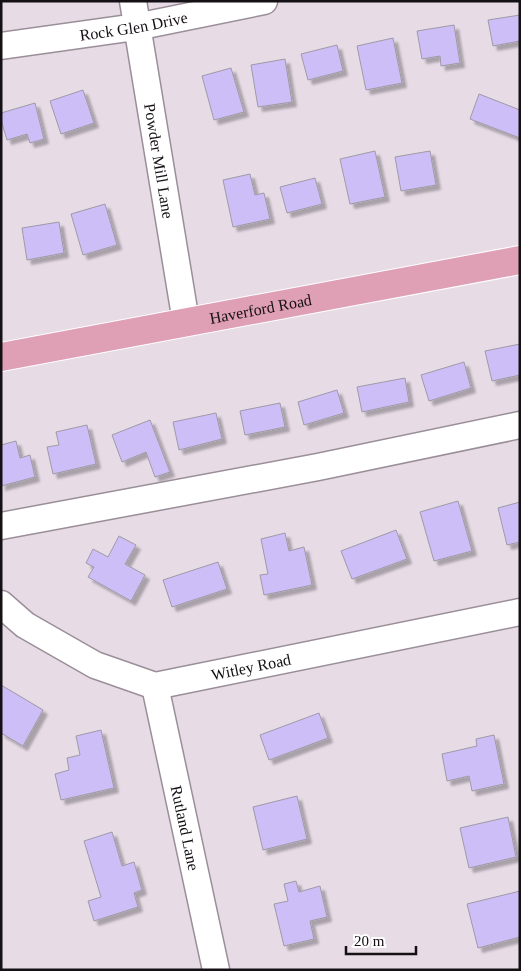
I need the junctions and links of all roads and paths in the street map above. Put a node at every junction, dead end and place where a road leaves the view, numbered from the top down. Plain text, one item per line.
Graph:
1 (264, 1) edge
2 (134, 14) edge
3 (1, 46) edge
4 (520, 260) edge
5 (186, 322) junction
6 (1, 357) edge
7 (520, 425) edge
8 (1, 526) edge
9 (1, 604) edge
10 (520, 612) edge
11 (155, 686) junction
12 (216, 970) edge

1 - 2 street, Rock Glen Drive
2 - 3 street, Rock Glen Drive
2 - 5 street, Powder Mill Lane
4 - 5 main road, Haverford Road
5 - 6 main road, Haverford Road
7 - 8 street
9 - 11 street
10 - 11 street, Witley Road
11 - 12 street, Rutland Lane

